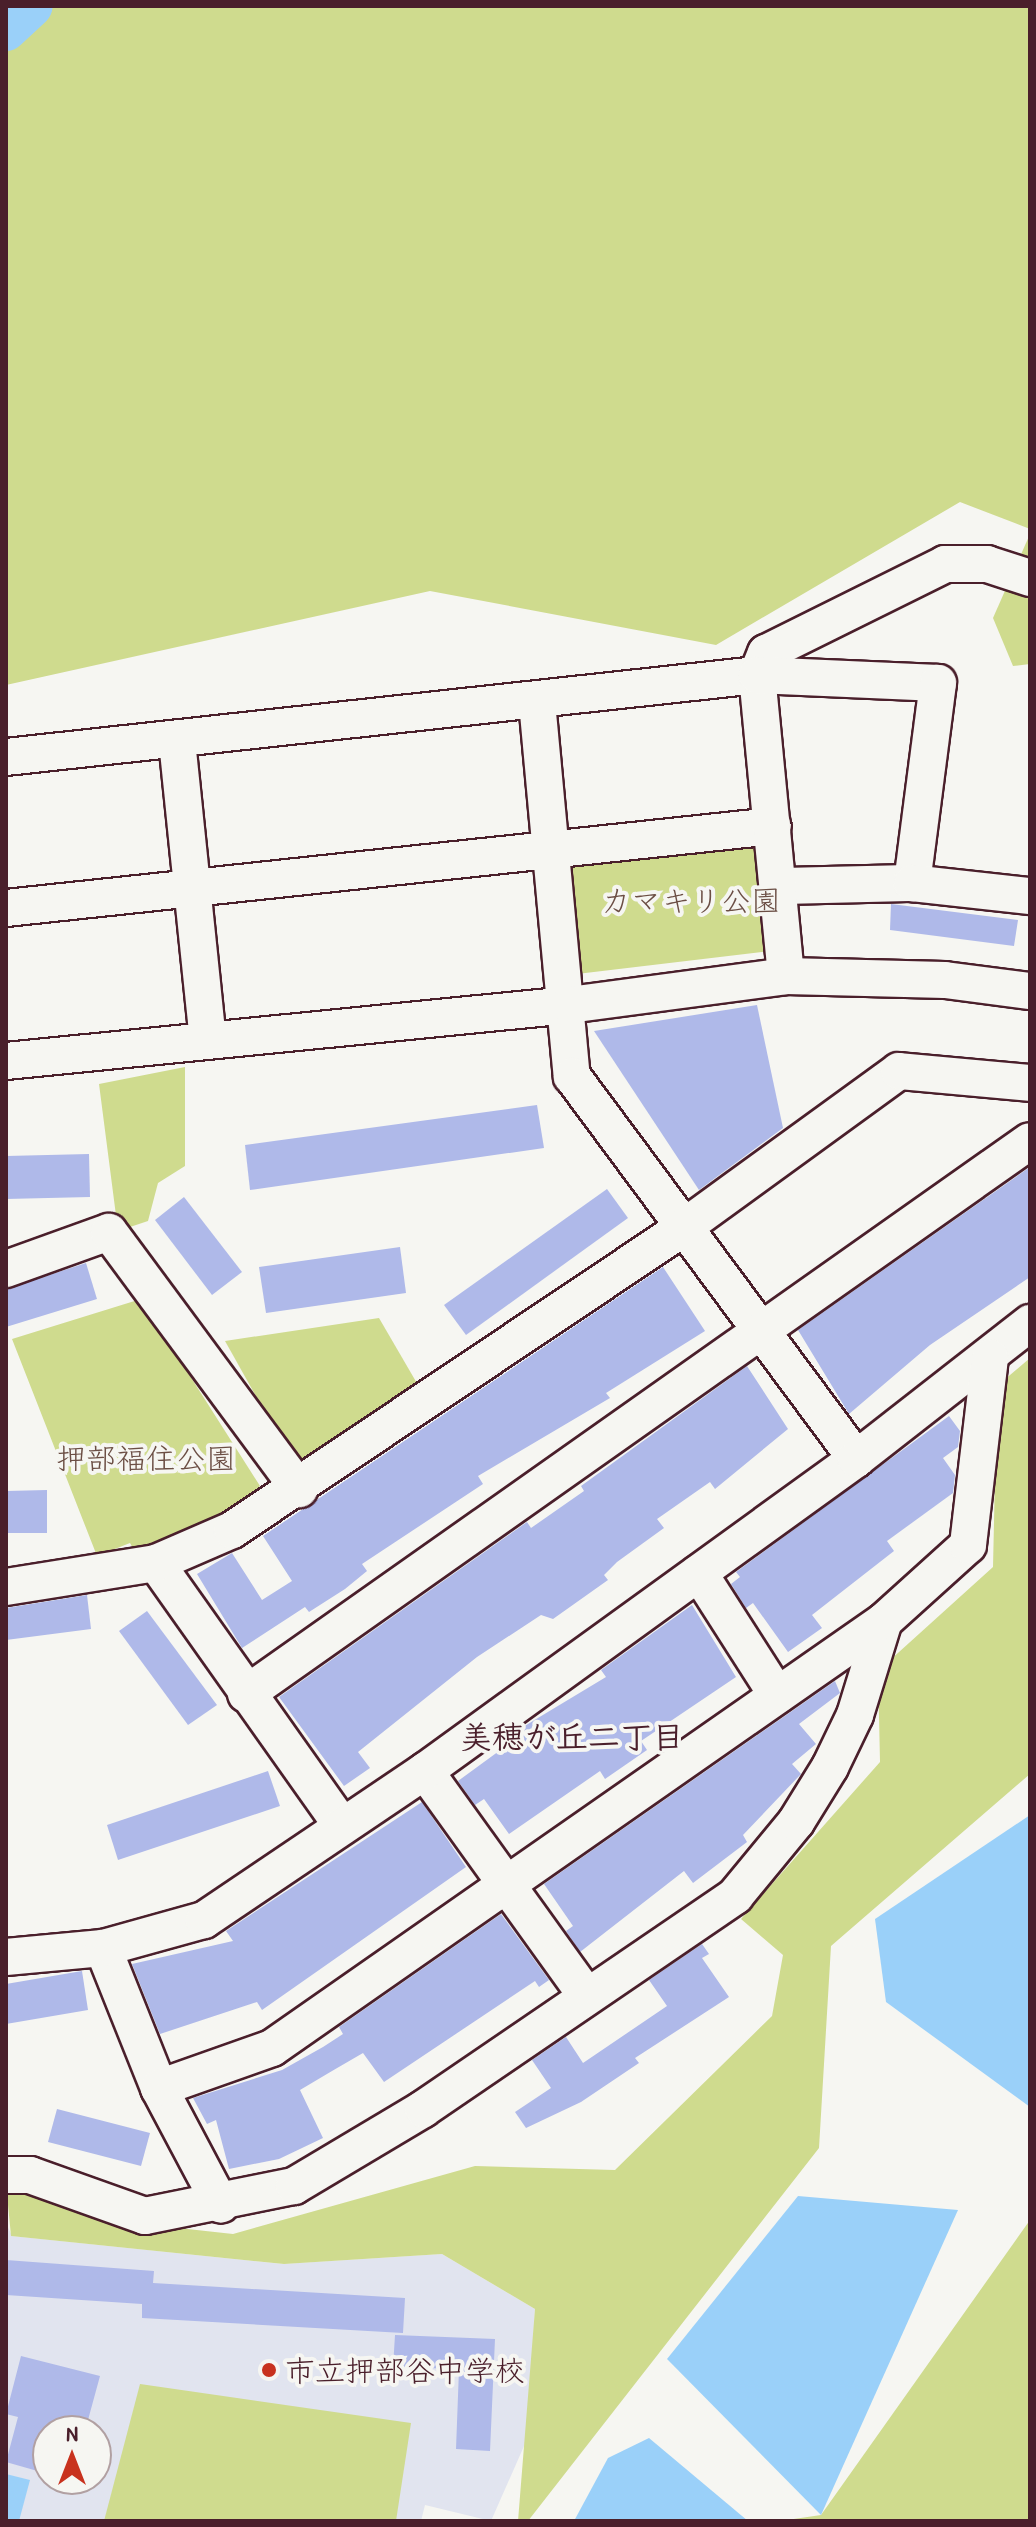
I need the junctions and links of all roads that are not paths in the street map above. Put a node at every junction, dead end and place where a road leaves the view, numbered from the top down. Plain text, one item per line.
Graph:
1 (1030, 578) edge
2 (757, 675) junction
3 (537, 702) junction
4 (177, 741) junction
5 (6, 757) edge
6 (773, 826) junction
7 (550, 850) junction
8 (912, 883) junction
9 (780, 886) junction
10 (191, 889) junction
11 (1030, 896) edge
12 (6, 908) edge
13 (786, 976) junction
14 (1030, 991) edge
15 (569, 1005) junction
16 (208, 1040) junction
17 (6, 1061) edge
18 (1030, 1083) edge
19 (1030, 1141) edge
20 (683, 1228) junction
21 (6, 1269) edge
22 (1030, 1323) edge
23 (759, 1333) junction
24 (990, 1357) junction
25 (856, 1459) junction
26 (299, 1489) junction
27 (156, 1563) junction
28 (699, 1573) junction
29 (6, 1587) edge
30 (884, 1621) junction
31 (246, 1694) junction
32 (777, 1695) junction
33 (425, 1771) junction
34 (340, 1823) junction
35 (505, 1883) junction
36 (103, 1948) junction
37 (6, 1957) edge
38 (585, 1994) junction
39 (159, 2088) junction
40 (6, 2175) edge
41 (221, 2205) junction

1 - 2 street
2 - 3 street
2 - 6 street
2 - 8 street
3 - 4 street
3 - 7 street
4 - 5 street
4 - 10 street
6 - 7 street
6 - 9 street
7 - 10 street
7 - 15 street
8 - 9 street
8 - 11 street
9 - 13 street
10 - 12 street
10 - 16 street
13 - 14 street
13 - 15 street
15 - 16 street
15 - 20 street
16 - 17 street
18 - 20 street
19 - 23 street
20 - 23 street
20 - 26 street
21 - 26 street
22 - 24 street
23 - 25 street
23 - 31 street
24 - 25 street
24 - 30 street
25 - 28 street
26 - 27 street
27 - 29 street
27 - 31 street
28 - 32 street
28 - 33 street
30 - 32 street
30 - 38 street
31 - 34 street
32 - 35 street
33 - 34 street
33 - 35 street
34 - 36 street
35 - 38 street
35 - 39 street
36 - 37 street
36 - 39 street
38 - 41 street
39 - 41 street
40 - 41 street

